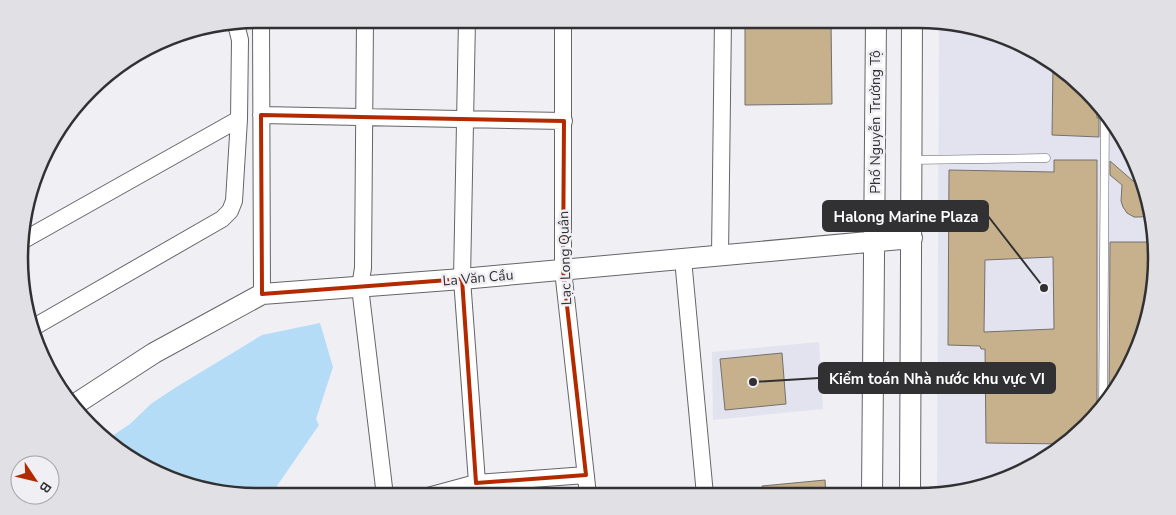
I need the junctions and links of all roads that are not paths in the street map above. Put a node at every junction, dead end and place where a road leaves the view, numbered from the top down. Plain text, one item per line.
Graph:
1 (238, 28) edge
2 (261, 28) edge
3 (365, 28) edge
4 (467, 28) edge
5 (563, 28) edge
6 (722, 28) edge
7 (876, 28) edge
8 (912, 28) edge
9 (261, 115) junction
10 (364, 117) junction
11 (239, 119) junction
12 (465, 119) junction
13 (564, 121) junction
14 (1105, 123) edge
15 (1046, 158) dead end
16 (912, 160) junction
17 (28, 237) edge
18 (912, 238) junction
19 (874, 240) junction
20 (720, 255) junction
21 (683, 259) junction
22 (563, 270) junction
23 (462, 279) junction
24 (360, 287) junction
25 (262, 294) junction
26 (38, 325) edge
27 (1103, 395) edge
28 (79, 402) edge
29 (586, 475) junction
30 (384, 488) edge
31 (477, 488) edge
32 (485, 488) edge
33 (587, 488) edge
34 (704, 488) edge
35 (872, 488) edge
36 (910, 488) edge

1 - 11 street
2 - 9 street
3 - 10 street
4 - 12 street
5 - 13 street, Lạc Long Quân
6 - 20 street
7 - 19 street, Phố Nguyễn Trường Tộ
8 - 16 street
9 - 10 street
9 - 25 street
10 - 12 street
10 - 24 street
11 - 17 street
11 - 26 street
12 - 13 street
12 - 23 street
13 - 22 street, Lạc Long Quân
14 - 27 lane
15 - 16 lane
16 - 18 street
18 - 19 street, La Văn Cầu
18 - 36 street
19 - 20 street, La Văn Cầu
19 - 35 street, Phố Nguyễn Trường Tộ
20 - 21 street, La Văn Cầu
21 - 22 street, La Văn Cầu
21 - 34 street
22 - 23 street, La Văn Cầu
22 - 29 street, Lạc Long Quân
23 - 24 street, La Văn Cầu
23 - 31 street
24 - 25 street, La Văn Cầu
24 - 30 street
25 - 28 street, La Văn Cầu
29 - 32 street
29 - 33 street, Lạc Long Quân

